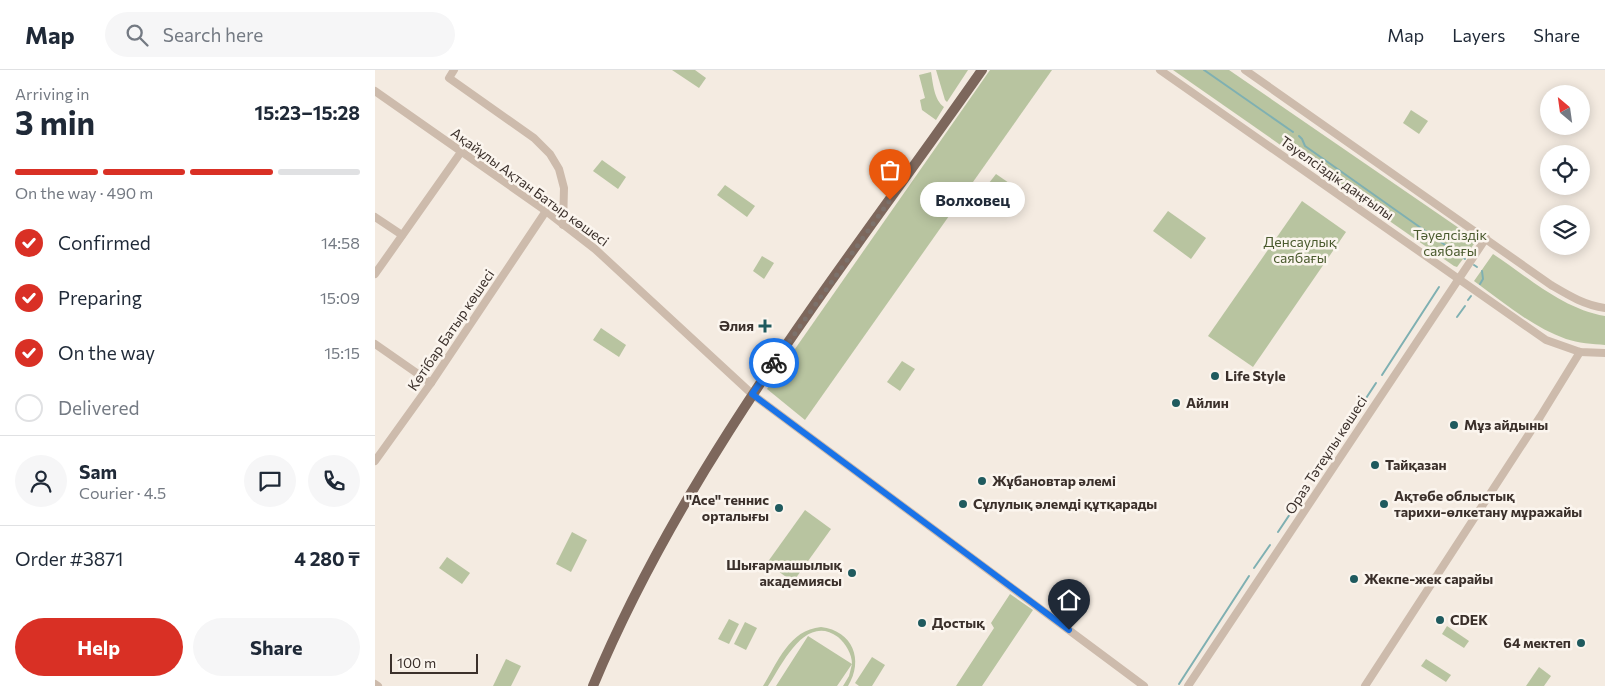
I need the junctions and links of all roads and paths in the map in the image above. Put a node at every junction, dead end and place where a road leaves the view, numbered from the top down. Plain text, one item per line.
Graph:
1 (454, 70) edge
2 (982, 70) edge
3 (1161, 70) edge
4 (1245, 70) edge
5 (375, 91) edge
6 (461, 152) junction
7 (546, 211) junction
8 (375, 217) edge
9 (563, 225) junction
10 (402, 235) junction
11 (1486, 238) junction
12 (375, 274) edge
13 (1458, 278) junction
14 (1605, 308) edge
15 (375, 344) edge
16 (1580, 352) junction
17 (1605, 354) edge
18 (431, 383) junction
19 (752, 394) junction
20 (375, 461) edge
21 (593, 686) edge
22 (1144, 686) edge
23 (1188, 686) edge
24 (1365, 686) edge

1 - 9 street
2 - 19 main road
3 - 13 street, Тәуелсіздік даңғылы
4 - 11 street
5 - 6 street, Ақайұлы Ақтан Батыр көшесі
6 - 7 street, Ақайұлы Ақтан Батыр көшесі
6 - 10 street
7 - 9 street, Ақайұлы Ақтан Батыр көшесі
7 - 18 street, Көтібар Батыр көшесі
8 - 10 street
9 - 19 street, Ақайұлы Ақтан Батыр көшесі
10 - 12 street
11 - 13 street, Ораз Тәтеұлы көшесі
11 - 14 street
13 - 16 street, Тәуелсіздік даңғылы
13 - 23 street, Ораз Тәтеұлы көшесі
15 - 18 street
16 - 17 street, Тәуелсіздік даңғылы
16 - 24 street
18 - 20 street, Көтібар Батыр көшесі
19 - 21 main road
19 - 22 street, Ақайұлы Ақтан Батыр көшесі

